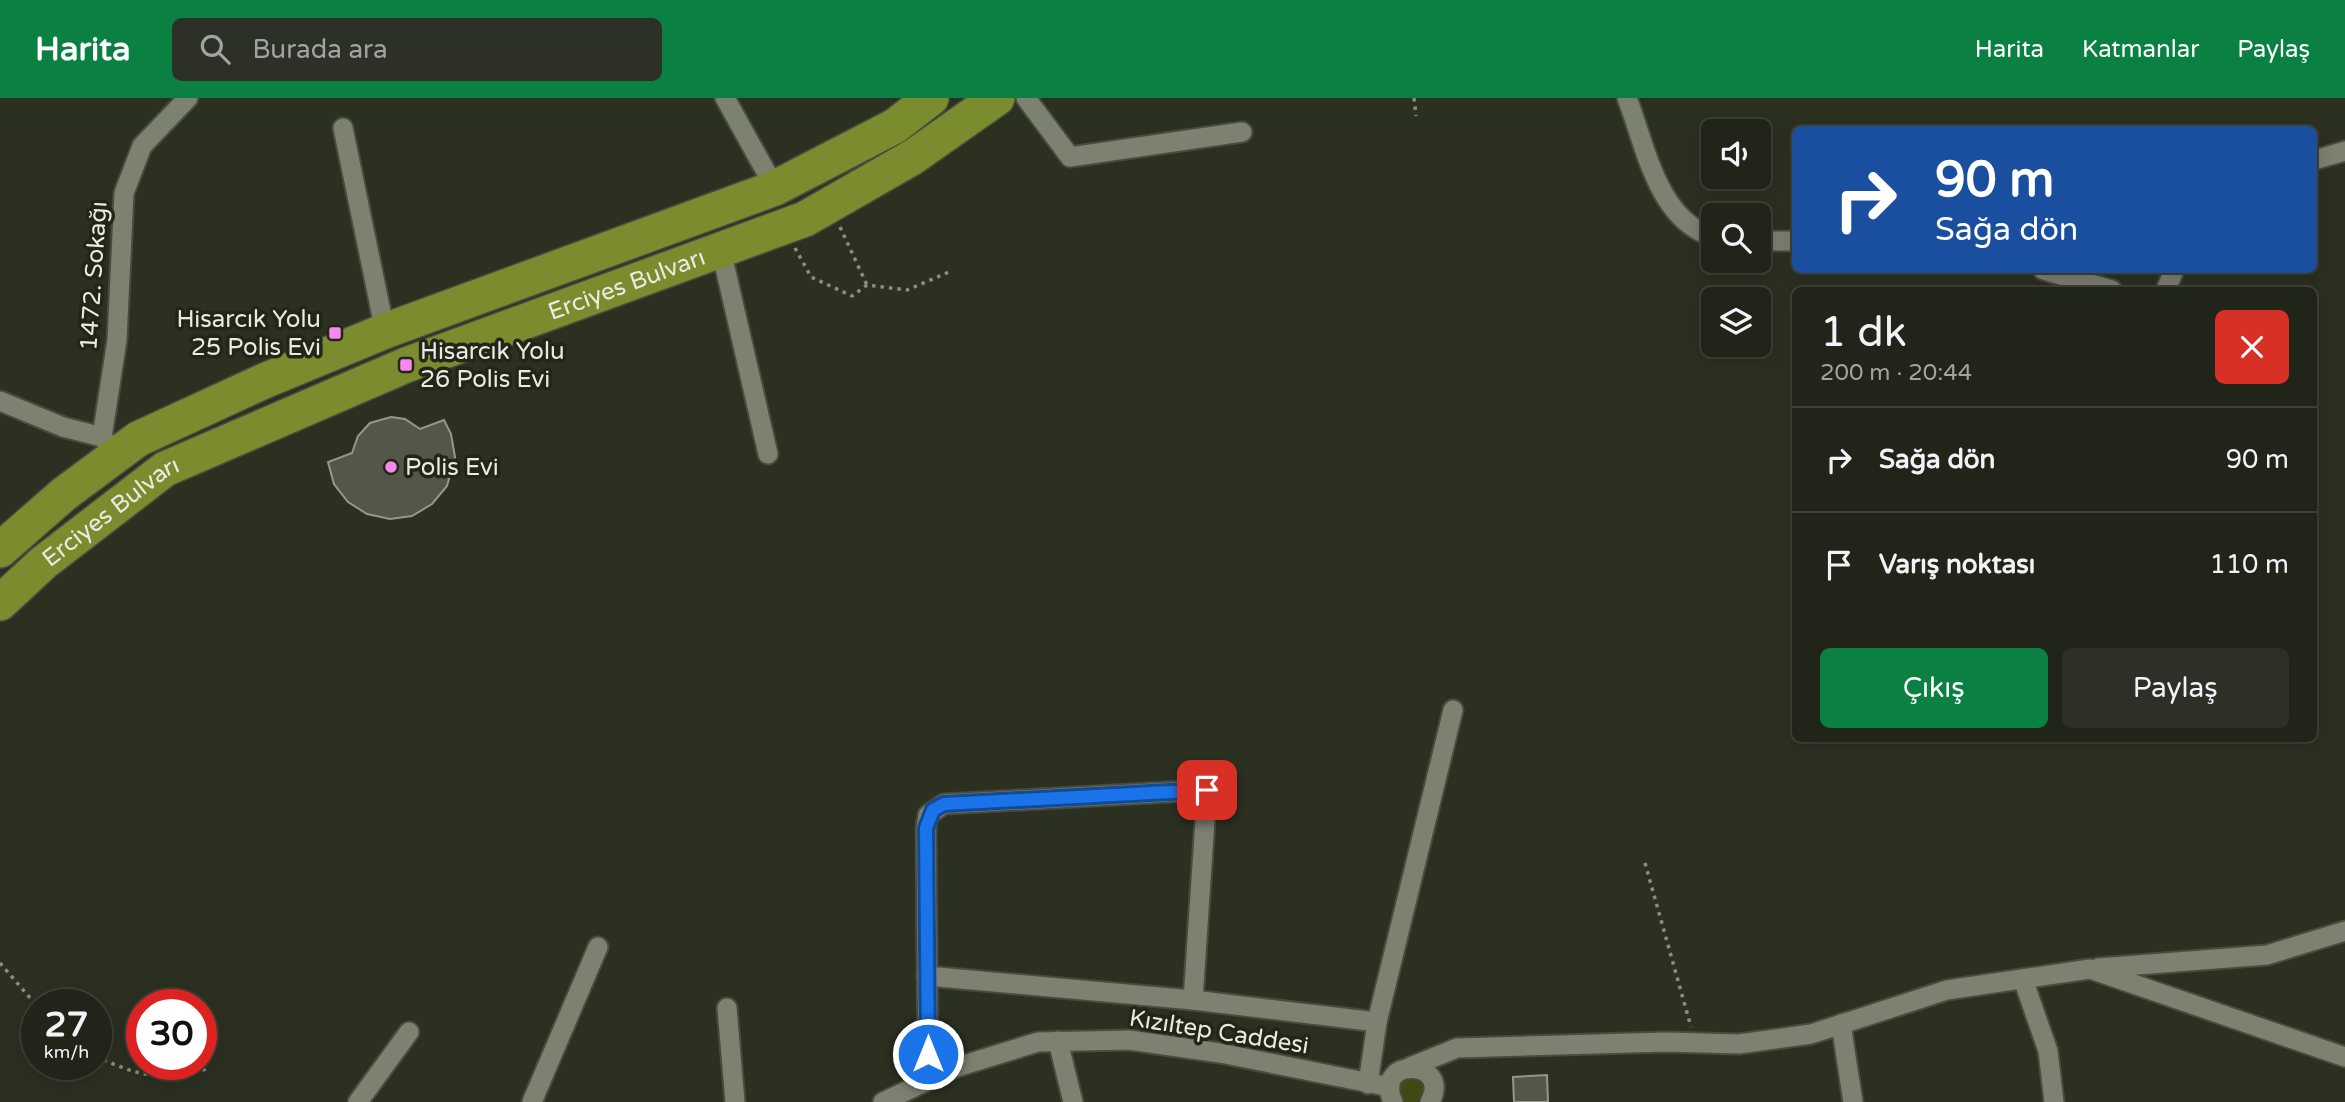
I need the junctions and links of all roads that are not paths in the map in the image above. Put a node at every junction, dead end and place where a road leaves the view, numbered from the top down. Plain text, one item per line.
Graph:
1 (188, 98) edge
2 (725, 98) edge
3 (931, 98) edge
4 (997, 98) edge
5 (1026, 98) edge
6 (1627, 98) edge
7 (343, 128) dead end
8 (1242, 132) dead end
9 (2345, 151) edge
10 (2317, 159) edge
11 (775, 187) junction
12 (1701, 230) edge
13 (1771, 241) edge
14 (1792, 241) edge
15 (721, 250) junction
16 (2052, 273) edge
17 (2102, 287) edge
18 (385, 331) junction
19 (0, 401) edge
20 (110, 445) junction
21 (768, 454) dead end
22 (0, 550) edge
23 (0, 603) edge
24 (1453, 710) dead end
25 (2345, 931) edge
26 (598, 947) dead end
27 (2090, 969) junction
28 (927, 976) junction
29 (2023, 979) junction
30 (1193, 1000) junction
31 (727, 1008) dead end
32 (1377, 1022) junction
33 (1841, 1024) junction
34 (409, 1032) dead end
35 (1058, 1041) junction
36 (2345, 1057) edge
37 (1410, 1067) junction
38 (928, 1080) junction
39 (1368, 1084) junction
40 (1392, 1095) edge
41 (358, 1102) edge
42 (532, 1102) edge
43 (735, 1102) edge
44 (883, 1102) edge
45 (1073, 1102) edge
46 (1430, 1102) edge
47 (1853, 1102) edge
48 (2054, 1102) edge

1 - 20 street, 1472. Sokağı
2 - 11 street
3 - 11 highway, Erciyes Bulvarı
4 - 15 highway, Erciyes Bulvarı
5 - 8 street
6 - 12 street
7 - 18 street
9 - 10 street
11 - 18 highway, Erciyes Bulvarı
13 - 14 street
15 - 21 street
15 - 23 highway, Erciyes Bulvarı
16 - 17 street
18 - 20 highway, Erciyes Bulvarı
19 - 20 street
20 - 22 highway, Erciyes Bulvarı
24 - 32 street
25 - 27 street
26 - 42 street
27 - 29 street
27 - 36 street
28 - 30 street
28 - 30 street
28 - 38 street
29 - 33 street
29 - 48 street
30 - 32 street
31 - 43 street
32 - 39 street
33 - 37 street
33 - 47 street
34 - 41 street
35 - 38 street, Kızıltep Caddesi
35 - 39 street, Kızıltep Caddesi
35 - 45 street
37 - 40 street
37 - 46 street
38 - 44 street, Kızıltep Caddesi
39 - 40 street, Kızıltep Caddesi

